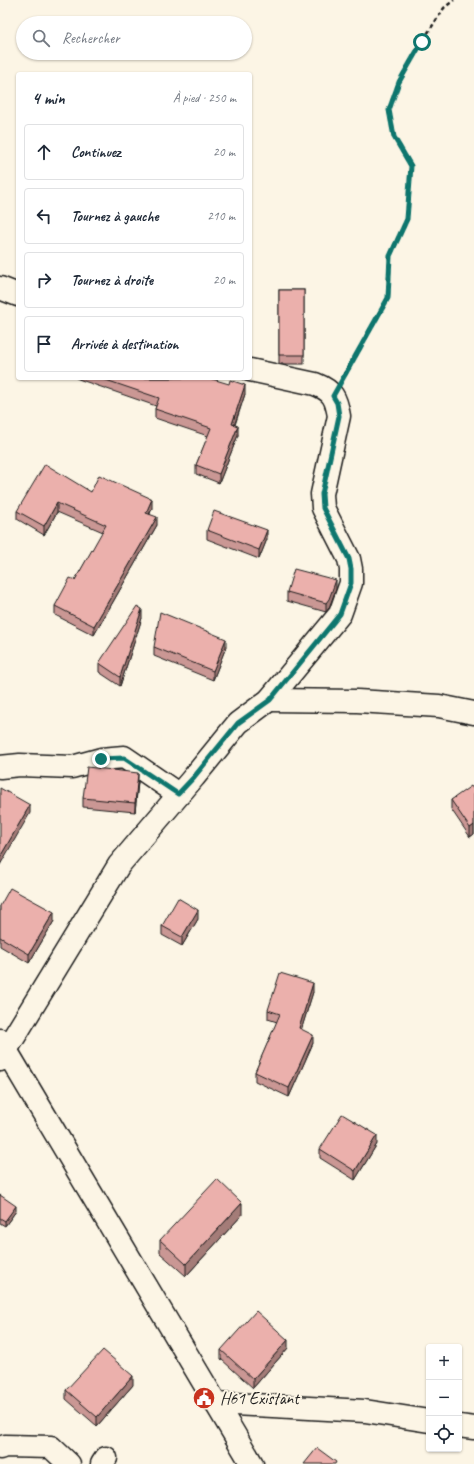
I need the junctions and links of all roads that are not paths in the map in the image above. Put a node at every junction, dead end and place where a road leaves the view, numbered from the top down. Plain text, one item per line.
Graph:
1 (0, 288) edge
2 (16, 294) edge
3 (252, 370) edge
4 (270, 700) junction
5 (474, 713) edge
6 (0, 768) edge
7 (178, 794) junction
8 (2, 1050) edge
9 (215, 1403) junction
10 (426, 1421) edge
11 (462, 1426) edge
12 (474, 1428) edge
13 (0, 1448) edge
14 (69, 1464) edge
15 (252, 1464) edge

1 - 2 street
3 - 4 street
4 - 5 street
4 - 7 street
6 - 7 street
7 - 8 street
8 - 9 street
9 - 10 street
9 - 15 street
11 - 12 street
13 - 14 street

